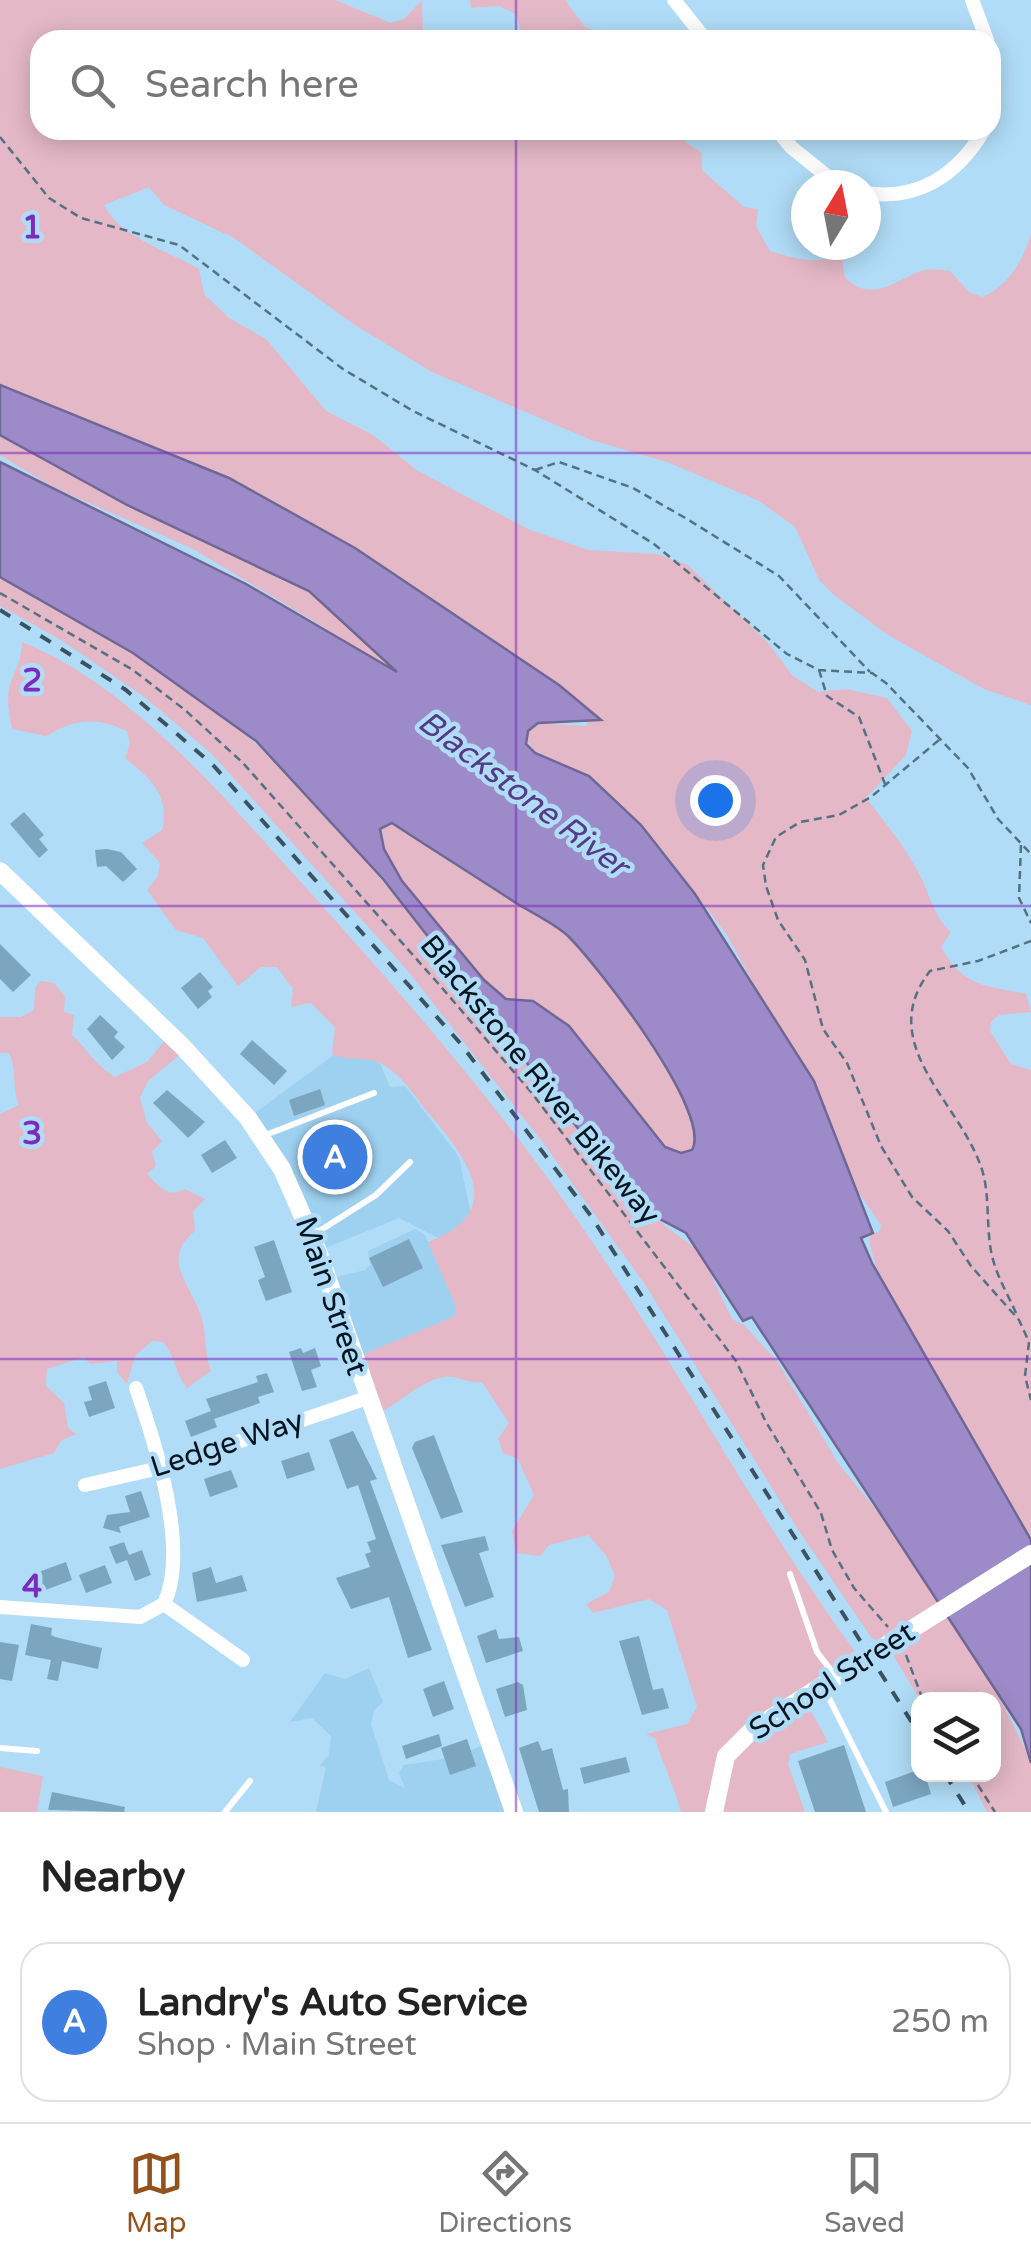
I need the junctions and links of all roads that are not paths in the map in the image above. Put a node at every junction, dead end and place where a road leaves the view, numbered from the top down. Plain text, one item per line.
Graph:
1 (674, 0) edge
2 (972, 0) edge
3 (698, 30) edge
4 (983, 30) edge
5 (785, 140) edge
6 (977, 140) edge
7 (819, 170) edge
8 (881, 193) edge
9 (0, 871) edge
10 (374, 1093) dead end
11 (262, 1136) junction
12 (410, 1162) dead end
13 (312, 1236) junction
14 (136, 1388) dead end
15 (367, 1398) junction
16 (164, 1467) junction
17 (85, 1485) dead end
18 (1031, 1554) edge
19 (790, 1574) dead end
20 (164, 1604) junction
21 (0, 1607) edge
22 (243, 1660) dead end
23 (823, 1686) junction
24 (0, 1748) edge
25 (38, 1751) dead end
26 (250, 1782) dead end
27 (225, 1812) edge
28 (514, 1812) edge
29 (714, 1812) edge
30 (886, 1812) edge

1 - 3 street
2 - 4 street
5 - 7 street
6 - 8 street
9 - 11 street, Main Street
10 - 11 lane
11 - 13 street, Main Street
12 - 13 lane
13 - 15 street, Main Street
14 - 16 street
15 - 16 street, Ledge Way
15 - 28 street, Main Street
16 - 17 street, Ledge Way
16 - 20 street
18 - 23 street, School Street
19 - 23 lane
20 - 21 street
20 - 22 street
23 - 29 street, School Street
23 - 30 lane
24 - 25 lane
26 - 27 lane

